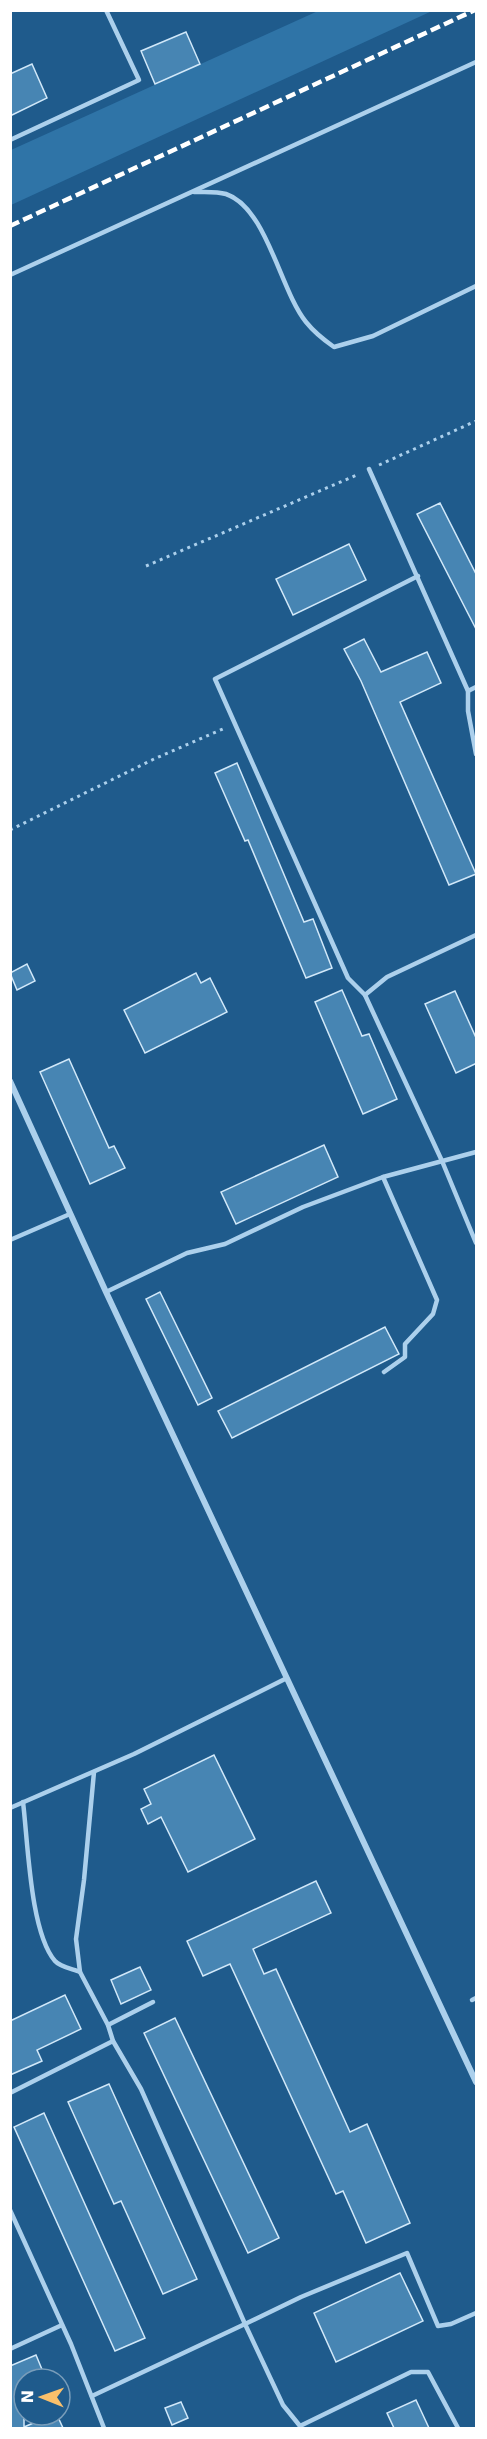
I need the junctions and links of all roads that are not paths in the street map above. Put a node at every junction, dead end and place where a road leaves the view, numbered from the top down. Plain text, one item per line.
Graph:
1 (106, 10) edge
2 (477, 62) edge
3 (10, 140) edge
4 (191, 192) junction
5 (10, 275) edge
6 (477, 286) edge
7 (369, 470) road end
8 (418, 576) junction
9 (477, 687) edge
10 (468, 691) junction
11 (477, 754) edge
12 (477, 935) edge
13 (365, 995) junction
14 (10, 1081) edge
15 (477, 1152) edge
16 (442, 1161) junction
17 (383, 1177) junction
18 (70, 1214) junction
19 (10, 1240) edge
20 (477, 1243) edge
21 (106, 1292) junction
22 (384, 1372) dead end
23 (287, 1678) junction
24 (94, 1772) junction
25 (23, 1802) junction
26 (10, 1808) edge
27 (80, 1972) junction
28 (153, 2002) dead end
29 (108, 2025) junction
30 (113, 2042) junction
31 (477, 2082) edge
32 (10, 2092) edge
33 (10, 2210) edge
34 (477, 2313) edge
35 (245, 2324) junction
36 (62, 2325) junction
37 (10, 2349) edge
38 (92, 2396) junction
39 (300, 2427) edge
40 (104, 2428) edge
41 (458, 2428) edge

1 - 3 lane
2 - 4 lane
4 - 5 lane
4 - 6 lane
7 - 8 lane
8 - 10 lane
8 - 13 lane
9 - 10 lane
10 - 11 lane
12 - 13 lane
13 - 16 lane
14 - 18 street
15 - 16 lane
16 - 17 lane
16 - 20 lane
17 - 21 lane
17 - 22 lane
18 - 19 lane
18 - 21 street
21 - 23 street
23 - 24 lane
23 - 31 street
24 - 25 lane
24 - 27 lane
25 - 26 lane
25 - 27 lane
27 - 29 lane
28 - 29 lane
29 - 30 lane
30 - 32 lane
30 - 35 lane
33 - 36 lane
34 - 35 lane
35 - 38 lane
35 - 39 lane
36 - 37 lane
36 - 38 lane
38 - 40 lane
39 - 41 lane

